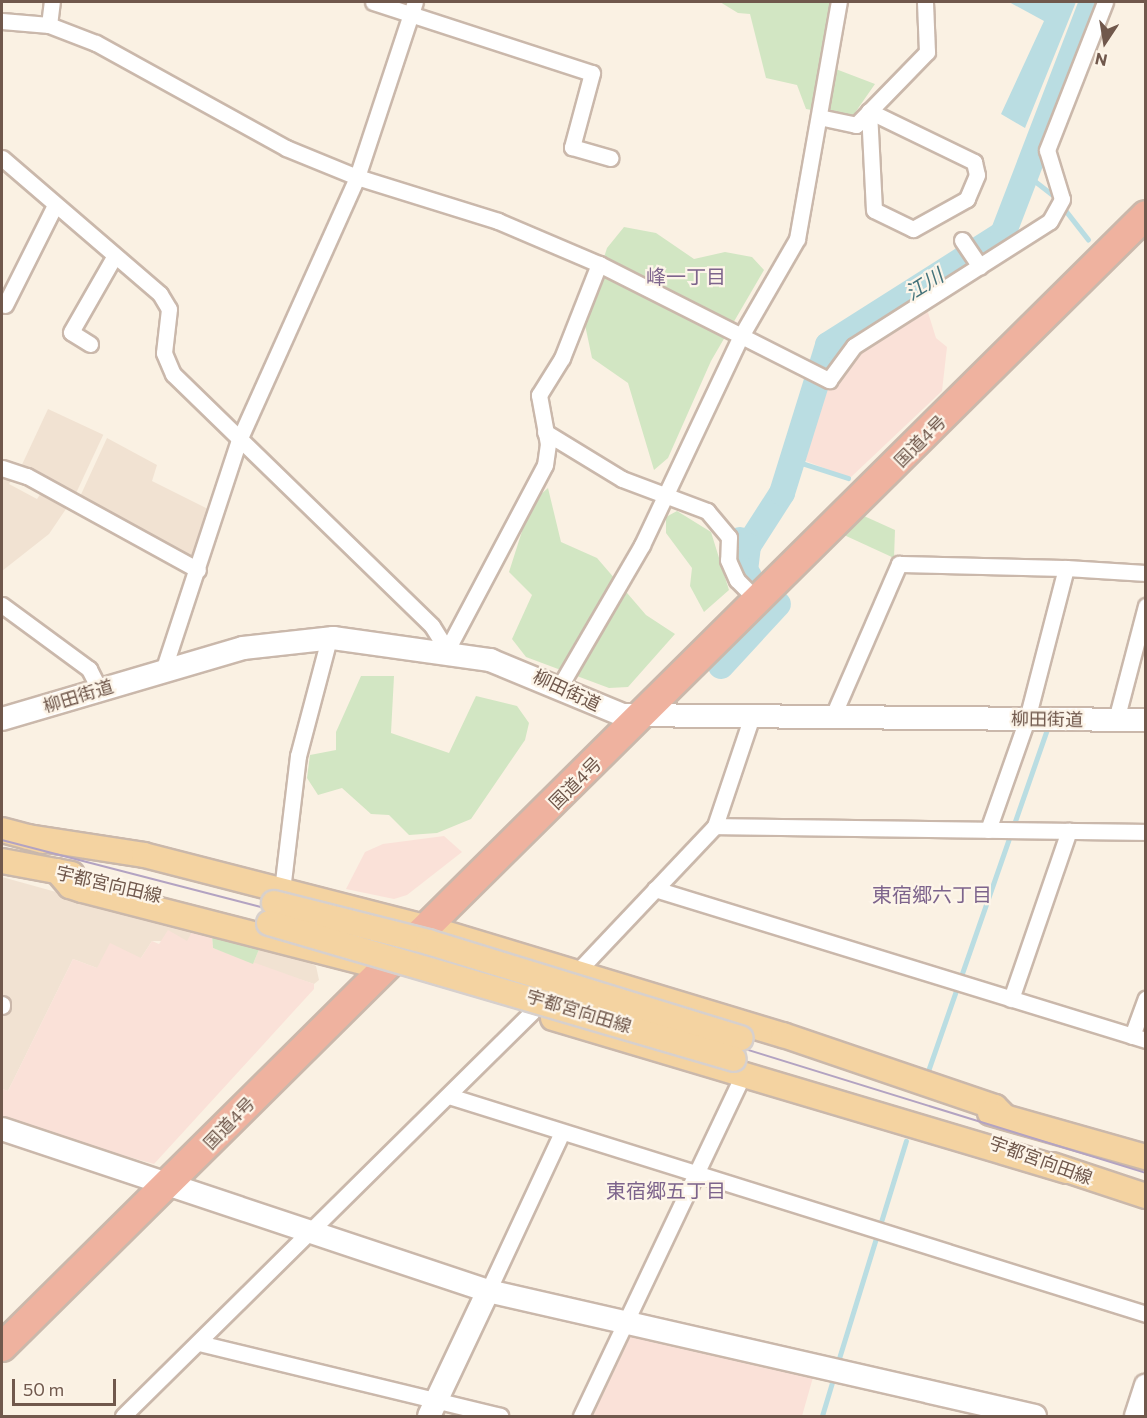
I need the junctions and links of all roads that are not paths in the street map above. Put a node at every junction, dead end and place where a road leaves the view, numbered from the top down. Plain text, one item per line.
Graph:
1 (52, 2) edge
2 (373, 2) edge
3 (839, 2) edge
4 (925, 2) edge
5 (1105, 2) edge
6 (413, 9) edge
7 (2, 21) edge
8 (49, 25) junction
9 (869, 111) junction
10 (819, 117) junction
11 (2, 158) edge
12 (610, 158) dead end
13 (357, 177) junction
14 (54, 207) junction
15 (1146, 215) edge
16 (964, 243) dead end
17 (114, 257) junction
18 (599, 264) junction
19 (979, 265) junction
20 (5, 305) dead end
21 (741, 336) junction
22 (90, 344) dead end
23 (546, 432) junction
24 (239, 440) junction
25 (2, 468) edge
26 (662, 497) junction
27 (1066, 568) junction
28 (198, 570) junction
29 (1146, 573) edge
30 (756, 600) junction
31 (2, 605) edge
32 (1146, 606) edge
33 (329, 639) junction
34 (447, 650) junction
35 (163, 671) junction
36 (561, 686) junction
37 (99, 689) junction
38 (644, 714) junction
39 (752, 716) junction
40 (832, 718) junction
41 (2, 719) edge
42 (1027, 719) junction
43 (1116, 720) junction
44 (1146, 720) edge
45 (715, 826) junction
46 (2, 830) edge
47 (988, 830) junction
48 (1069, 831) junction
49 (1146, 832) edge
50 (2, 861) edge
51 (57, 871) junction
52 (655, 889) junction
53 (275, 905) junction
54 (429, 928) junction
55 (382, 967) junction
56 (576, 973) junction
57 (1146, 998) edge
58 (1011, 999) junction
59 (532, 1012) junction
60 (1139, 1038) edge
61 (739, 1058) junction
62 (449, 1096) junction
63 (1005, 1117) junction
64 (2, 1129) edge
65 (562, 1132) junction
66 (1146, 1157) edge
67 (697, 1174) junction
68 (171, 1182) junction
69 (1146, 1196) edge
70 (310, 1233) junction
71 (488, 1291) junction
72 (1146, 1314) edge
73 (627, 1323) junction
74 (199, 1343) junction
75 (2, 1347) edge
76 (1146, 1386) edge
77 (433, 1409) edge
78 (123, 1416) edge
79 (500, 1416) edge
80 (581, 1416) edge
81 (1035, 1416) edge
82 (1136, 1416) edge

1 - 8 street
2 - 6 street
3 - 10 street
4 - 9 street
5 - 19 street
6 - 12 street
6 - 13 street
7 - 8 street
8 - 13 street
9 - 9 street
9 - 10 street
10 - 21 street
11 - 14 street
13 - 18 street
13 - 24 street
14 - 17 street
14 - 20 street
15 - 30 highway, 国道4号
16 - 19 street
17 - 22 street
17 - 24 street
18 - 21 street
18 - 23 street
19 - 21 street
21 - 26 street
23 - 26 street
23 - 34 street
24 - 28 street
24 - 34 street
25 - 28 street
26 - 30 street
26 - 36 street
27 - 29 street
27 - 40 street
27 - 42 street
28 - 35 street
30 - 38 highway, 国道4号
31 - 37 street
32 - 43 street
33 - 34 street, 柳田街道
33 - 35 street, 柳田街道
33 - 53 street
34 - 36 street, 柳田街道
35 - 37 street, 柳田街道
36 - 38 street, 柳田街道
37 - 41 street, 柳田街道
38 - 39 street, 柳田街道
38 - 54 highway, 国道4号
39 - 40 street, 柳田街道
39 - 45 street
40 - 42 street, 柳田街道
42 - 43 street, 柳田街道
42 - 47 street
43 - 44 street, 柳田街道
45 - 47 street
45 - 52 street
46 - 53 main road, 宇都宮向田線
47 - 48 street
48 - 49 street
48 - 58 street
50 - 51 main road, 宇都宮向田線
51 - 53 main road, 宇都宮向田線
51 - 55 main road
52 - 56 street
52 - 58 street
53 - 54 main road
53 - 61 main road, 宇都宮向田線, bridge
54 - 55 highway, 国道4号
54 - 56 main road
55 - 59 main road
55 - 68 highway, 国道4号
56 - 63 main road
57 - 60 street
58 - 60 street
59 - 61 main road
59 - 62 street
61 - 63 main road, 宇都宮向田線
61 - 67 street
61 - 69 main road, 宇都宮向田線
62 - 65 street
62 - 70 street
63 - 66 main road, 宇都宮向田線
64 - 68 street
65 - 67 street
65 - 71 street
67 - 72 street
67 - 73 street
68 - 70 street
68 - 75 highway, 国道4号
70 - 71 street
70 - 74 street
71 - 73 street
71 - 77 street
73 - 80 street
73 - 81 street
74 - 77 street
74 - 78 street
76 - 82 street
77 - 79 street

